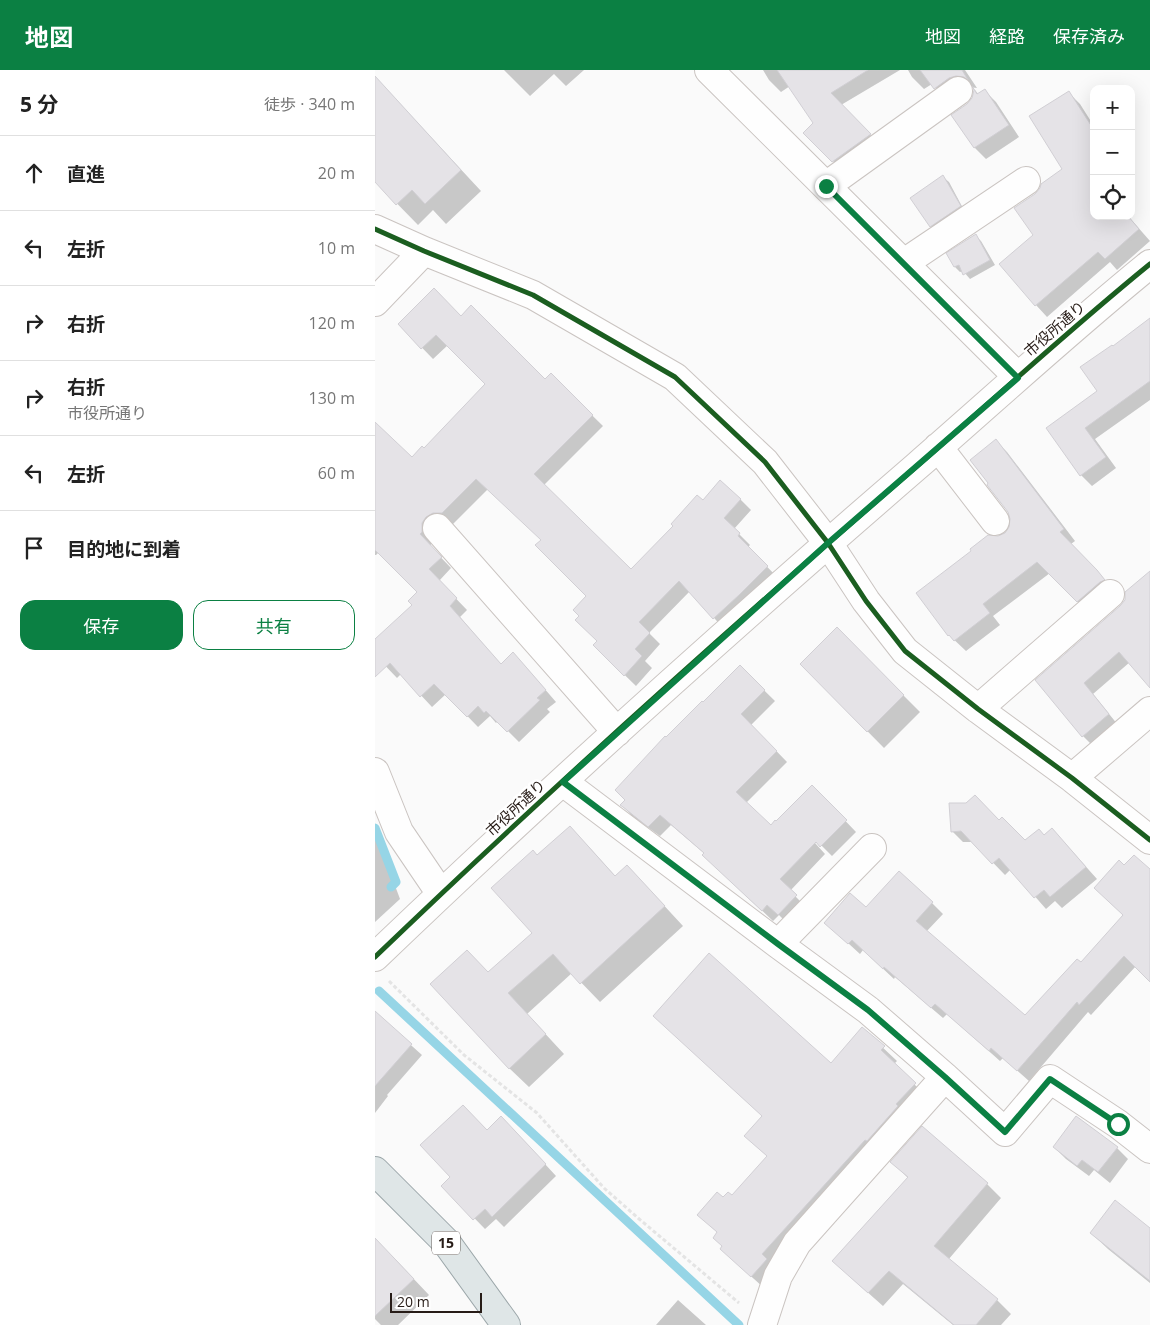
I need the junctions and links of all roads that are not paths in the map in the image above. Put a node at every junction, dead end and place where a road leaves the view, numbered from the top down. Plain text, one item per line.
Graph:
1 (709, 70) edge
2 (958, 91) dead end
3 (1026, 181) dead end
4 (826, 186) junction
5 (375, 229) edge
6 (424, 251) junction
7 (904, 263) junction
8 (1147, 274) edge
9 (375, 302) edge
10 (1018, 378) junction
11 (938, 447) junction
12 (995, 521) dead end
13 (437, 528) dead end
14 (828, 543) junction
15 (1110, 594) dead end
16 (978, 708) junction
17 (1150, 711) edge
18 (617, 732) junction
19 (375, 772) edge
20 (1072, 778) junction
21 (563, 782) junction
22 (1150, 840) edge
23 (872, 848) dead end
24 (441, 894) junction
25 (778, 944) junction
26 (375, 957) edge
27 (945, 1077) junction
28 (1150, 1149) edge
29 (375, 1171) edge
30 (763, 1324) edge
31 (507, 1325) edge

1 - 4 street
2 - 4 street
3 - 7 street
4 - 7 street
5 - 6 street
6 - 9 street
6 - 14 street
7 - 10 street
8 - 10 street, 市役所通り
10 - 11 street, 市役所通り
11 - 12 street
11 - 14 street, 市役所通り
13 - 18 street
14 - 16 street
14 - 18 street, 市役所通り
15 - 16 street
16 - 20 street
17 - 20 street
18 - 21 street, 市役所通り
19 - 24 street
20 - 22 street
21 - 24 street, 市役所通り
21 - 25 street
23 - 25 street
24 - 26 street, 市役所通り
25 - 27 street
27 - 28 street
27 - 30 street
29 - 31 main road, 15

